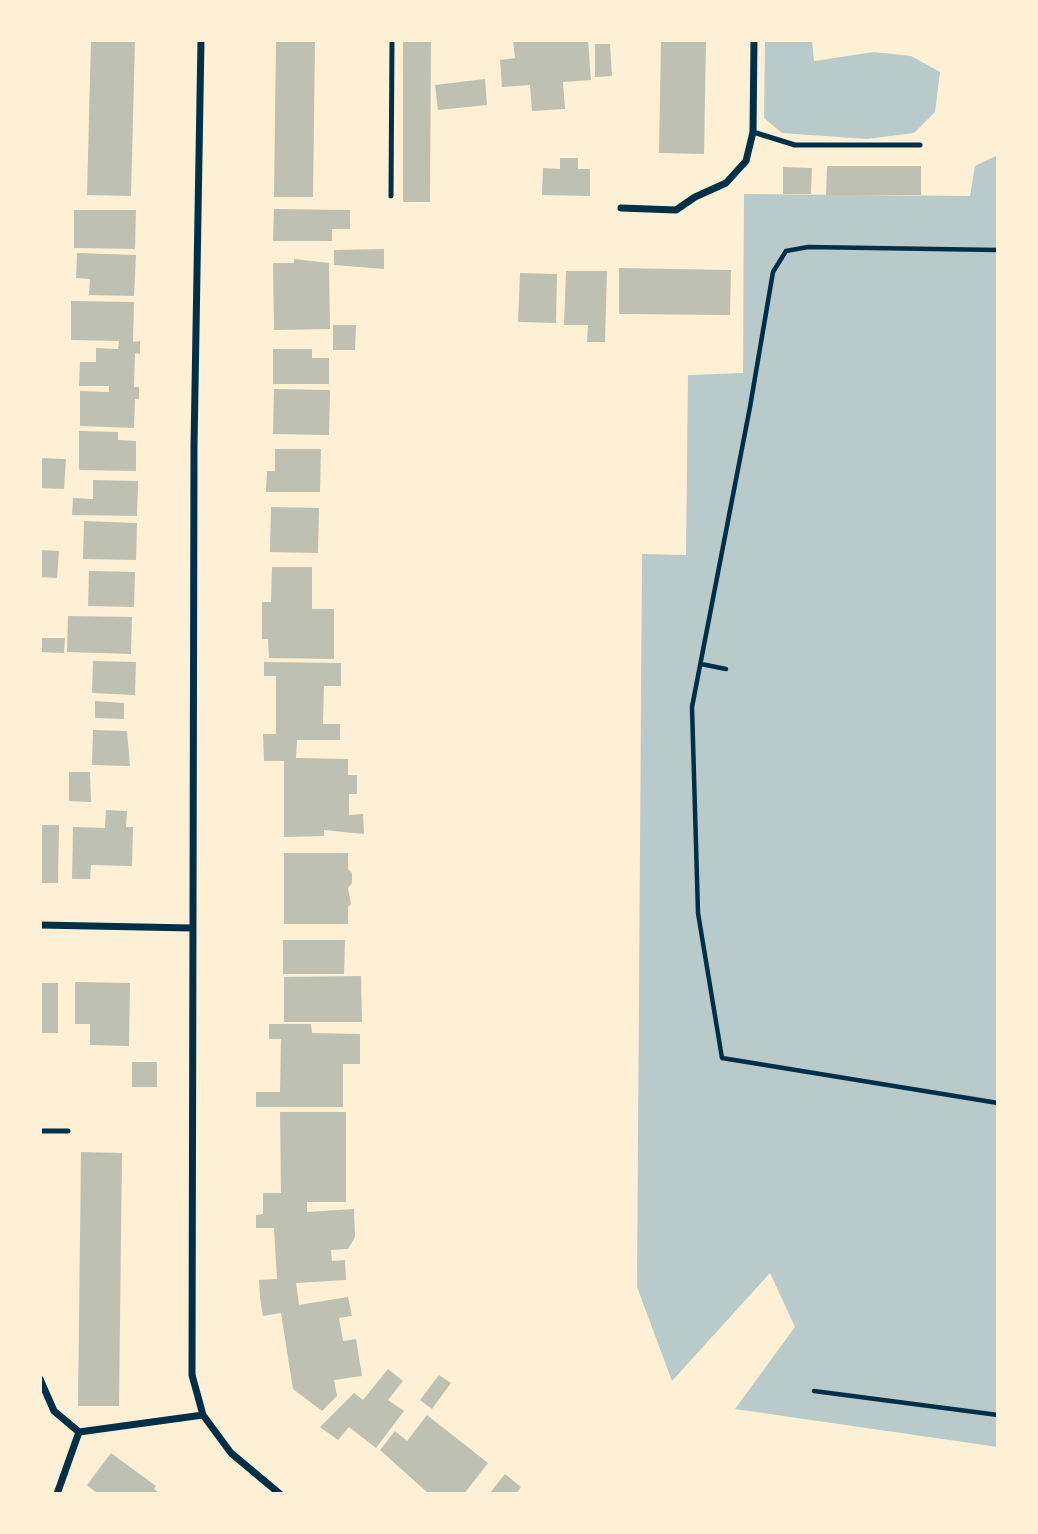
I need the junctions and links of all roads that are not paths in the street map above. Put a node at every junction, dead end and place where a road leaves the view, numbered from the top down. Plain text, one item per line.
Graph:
1 (201, 40) edge
2 (392, 40) edge
3 (754, 40) edge
4 (753, 132) junction
5 (920, 145) dead end
6 (391, 196) dead end
7 (621, 208) dead end
8 (40, 925) edge
9 (192, 928) junction
10 (40, 1131) edge
11 (68, 1131) dead end
12 (40, 1379) edge
13 (203, 1415) junction
14 (79, 1432) junction
15 (57, 1494) edge
16 (280, 1494) edge

1 - 9 street
2 - 6 lane
3 - 4 street
4 - 5 lane
4 - 7 street
8 - 9 street
9 - 13 street
10 - 11 lane
12 - 14 street
13 - 14 street
13 - 16 street
14 - 15 street

